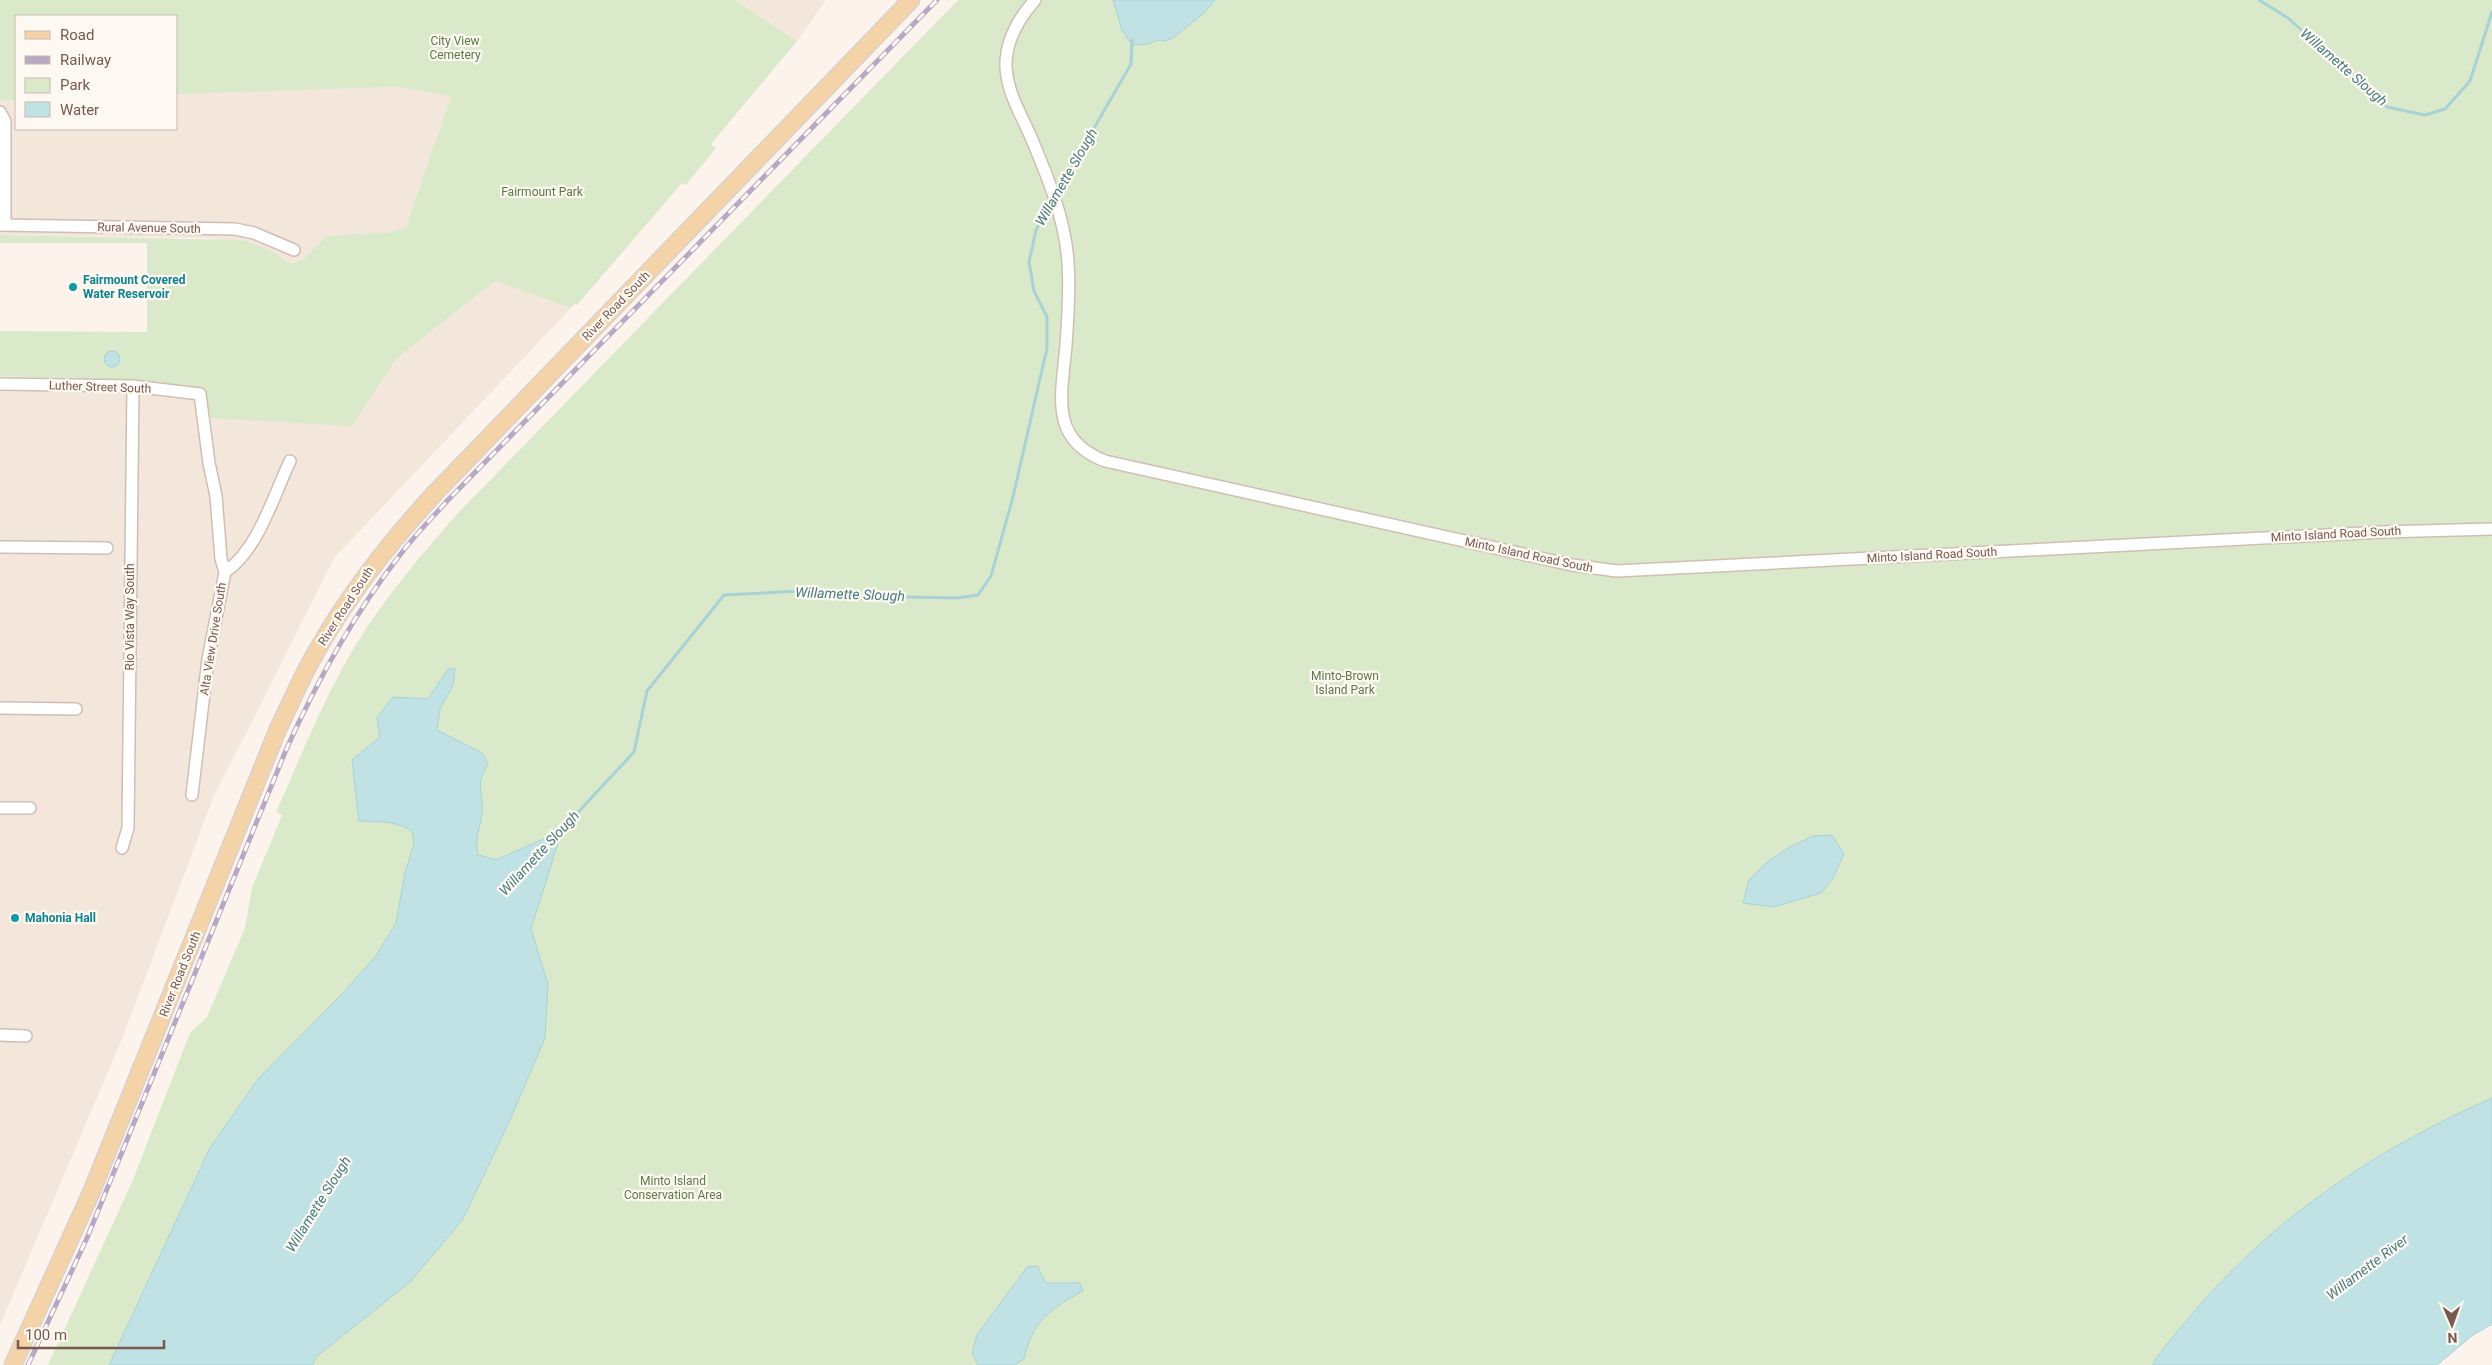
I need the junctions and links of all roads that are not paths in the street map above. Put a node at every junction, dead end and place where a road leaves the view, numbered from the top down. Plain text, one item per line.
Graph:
1 (911, 0) edge
2 (1035, 0) edge
3 (0, 112) edge
4 (2, 225) edge
5 (294, 250) dead end
6 (0, 384) edge
7 (133, 386) junction
8 (200, 394) joint
9 (290, 461) dead end
10 (2492, 529) edge
11 (0, 547) edge
12 (107, 548) dead end
13 (224, 572) junction
14 (0, 708) edge
15 (76, 709) dead end
16 (192, 795) dead end
17 (0, 808) edge
18 (30, 808) dead end
19 (122, 848) dead end
20 (0, 1035) edge
21 (26, 1036) dead end
22 (13, 1365) edge

1 - 22 main road, River Road South
2 - 10 street, Minto Island Road South
3 - 4 street
4 - 5 street, Rural Avenue South
6 - 7 street, Luther Street South
7 - 8 street, Luther Street South
7 - 19 street, Rio Vista Way South
8 - 13 street, Alta View Drive South
9 - 13 street
11 - 12 street
13 - 16 street, Alta View Drive South
14 - 15 street
17 - 18 street
20 - 21 street

